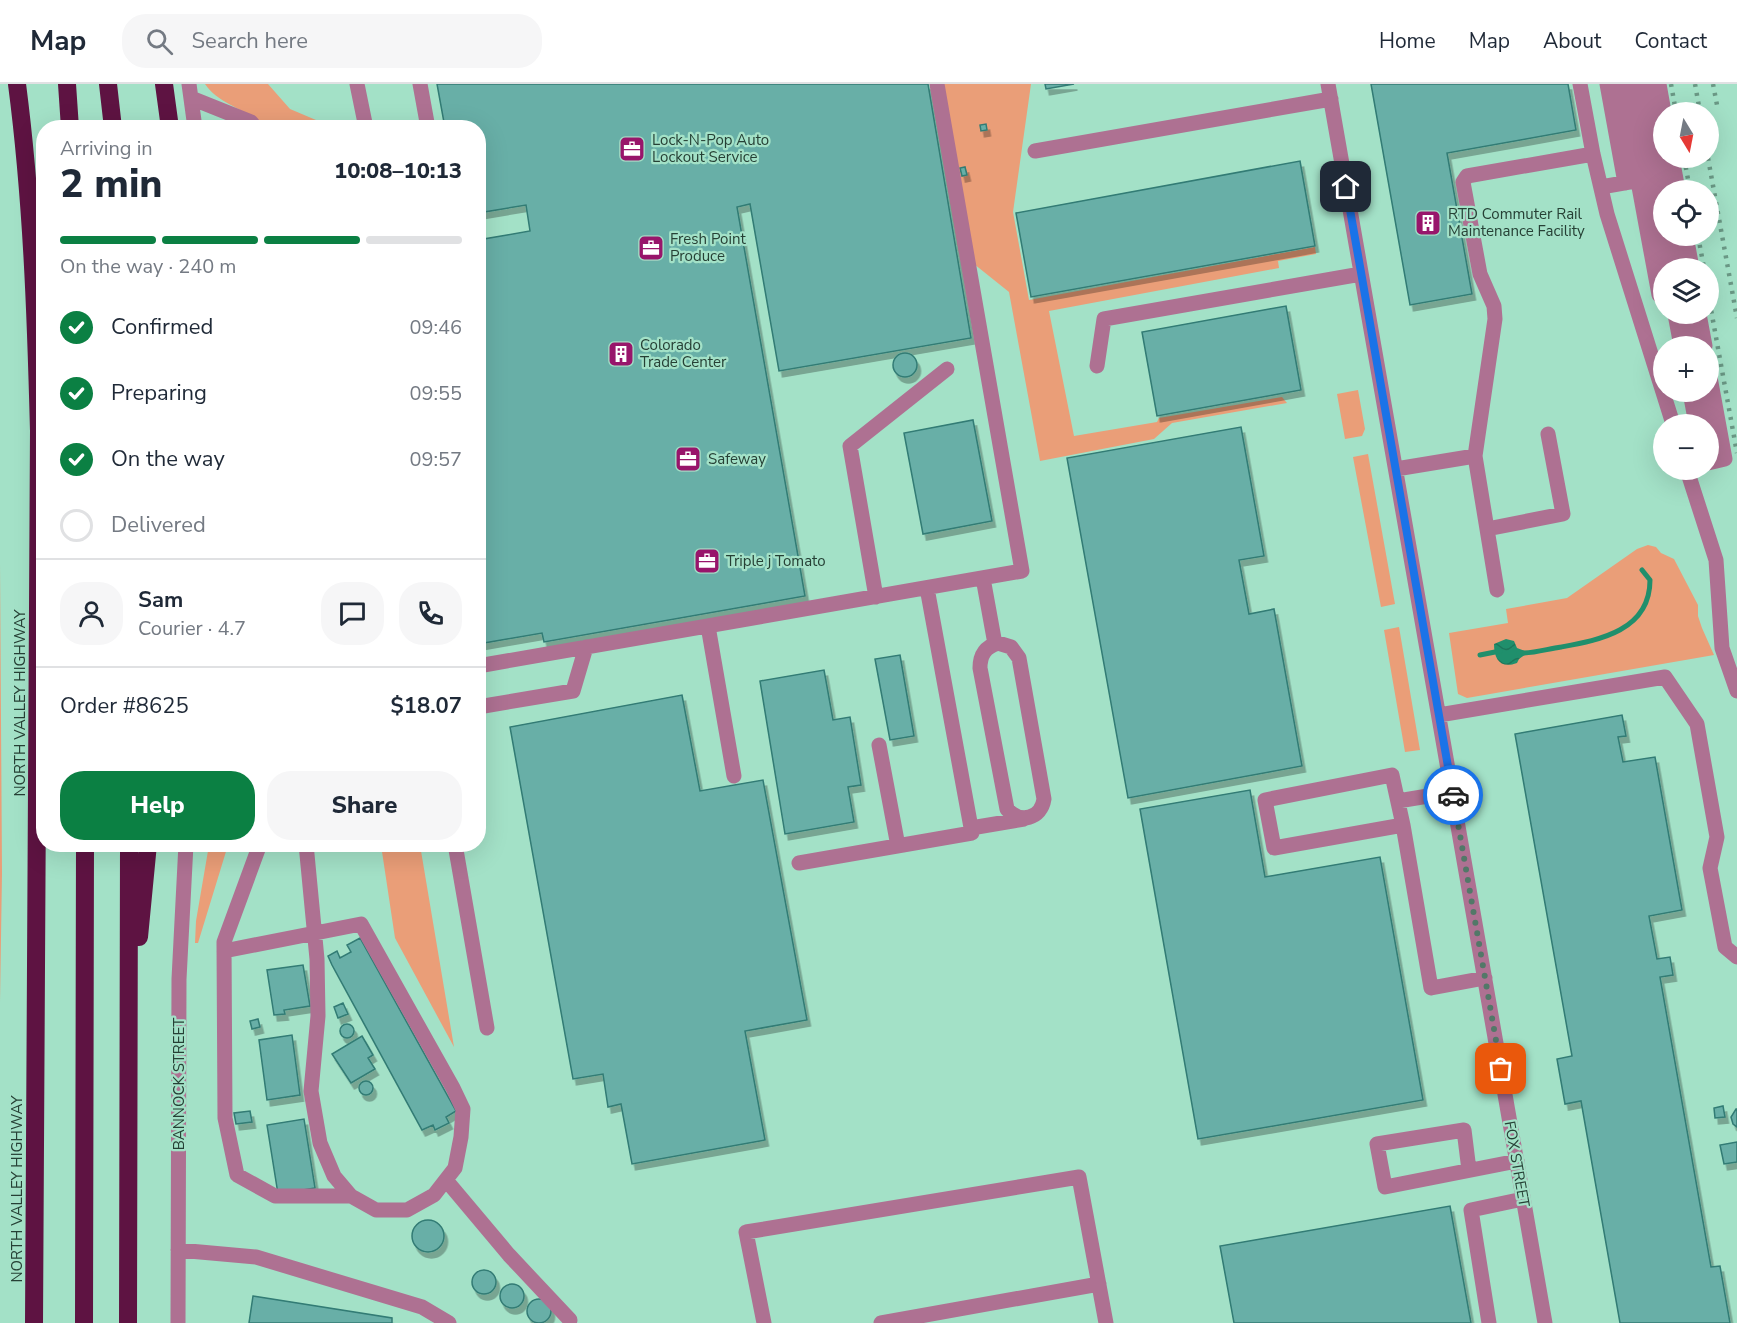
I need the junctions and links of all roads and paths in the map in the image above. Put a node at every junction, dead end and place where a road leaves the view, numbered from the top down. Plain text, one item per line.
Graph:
1 (17, 84) edge
2 (67, 84) edge
3 (108, 84) edge
4 (164, 84) edge
5 (357, 84) edge
6 (420, 84) edge
7 (937, 84) edge
8 (1580, 84) edge
9 (1607, 84) edge
10 (1620, 84) edge
11 (1634, 84) edge
12 (1646, 84) edge
13 (1659, 84) edge
14 (190, 91) edge
15 (1329, 92) edge
16 (1662, 102) edge
17 (69, 120) edge
18 (112, 120) edge
19 (169, 120) edge
20 (197, 120) edge
21 (247, 120) edge
22 (364, 120) edge
23 (427, 120) edge
24 (1035, 151) dead end
25 (1593, 154) junction
26 (1663, 168) edge
27 (1653, 180) edge
28 (1601, 187) junction
29 (1361, 274) junction
30 (36, 325) edge
31 (1653, 348) edge
32 (1097, 366) dead end
33 (947, 369) dead end
34 (1719, 426) edge
35 (1548, 434) dead end
36 (1476, 456) junction
37 (1719, 460) edge
38 (1396, 469) junction
39 (1690, 480) edge
40 (1487, 529) junction
41 (984, 578) junction
42 (927, 588) junction
43 (1497, 590) dead end
44 (876, 597) junction
45 (708, 626) junction
46 (995, 644) junction
47 (586, 647) junction
48 (486, 665) edge
49 (1737, 691) edge
50 (486, 706) edge
51 (1439, 715) junction
52 (879, 745) dead end
53 (734, 776) dead end
54 (1452, 792) junction
55 (1398, 801) junction
56 (1030, 818) junction
57 (1403, 825) junction
58 (971, 828) junction
59 (898, 846) junction
60 (37, 852) edge
61 (85, 852) edge
62 (129, 852) edge
63 (147, 852) edge
64 (186, 852) edge
65 (257, 852) edge
66 (307, 852) edge
67 (455, 852) edge
68 (799, 863) dead end
69 (315, 933) junction
70 (224, 951) junction
71 (1737, 957) edge
72 (1485, 978) junction
73 (487, 1028) dead end
74 (128, 1038) junction
75 (1517, 1161) junction
76 (1470, 1170) junction
77 (446, 1180) junction
78 (351, 1196) junction
79 (1524, 1198) junction
80 (178, 1250) junction
81 (1099, 1284) junction
82 (570, 1320) dead end
83 (34, 1323) edge
84 (84, 1323) edge
85 (128, 1323) edge
86 (178, 1323) edge
87 (449, 1323) edge
88 (764, 1323) edge
89 (881, 1323) edge
90 (1106, 1323) edge
91 (1489, 1323) edge
92 (1545, 1323) edge

1 - 30 highway, NORTH VALLEY HIGHWAY
2 - 17 highway
3 - 18 highway
4 - 19 highway
5 - 22 street
6 - 23 street
7 - 41 street
8 - 25 street
9 - 27 street
10 - 27 street
11 - 27 street
12 - 27 street
13 - 16 street
14 - 20 street
14 - 21 street
15 - 24 street
15 - 29 street, FOX STREET
25 - 28 street
25 - 36 street
26 - 27 street
27 - 28 street
28 - 31 street
29 - 32 street
29 - 38 street, FOX STREET
33 - 44 street
34 - 37 street
35 - 40 street
36 - 38 street
36 - 40 street
38 - 51 street, FOX STREET
39 - 49 street
40 - 43 street
41 - 42 street
41 - 46 street
42 - 44 street
42 - 58 street
44 - 45 street
45 - 47 street
45 - 53 street
46 - 56 street
46 - 56 street
47 - 48 street
47 - 50 street
51 - 54 street, FOX STREET
51 - 71 street
52 - 59 street
54 - 55 street
54 - 72 street, FOX STREET
55 - 57 street
55 - 57 street
56 - 58 street
57 - 72 street
58 - 59 street
59 - 68 street
60 - 83 highway, NORTH VALLEY HIGHWAY
61 - 84 highway
62 - 74 highway
63 - 74 highway
64 - 80 street, BANNOCK STREET
65 - 70 street
66 - 69 street
67 - 73 street
69 - 70 street
69 - 77 street
69 - 78 street
70 - 78 street
72 - 75 street, FOX STREET
74 - 85 highway
75 - 76 street
75 - 79 street, FOX STREET
76 - 76 street
77 - 78 street
77 - 82 street
79 - 91 street
79 - 92 street, FOX STREET
80 - 86 street, BANNOCK STREET
80 - 87 street
81 - 88 street
81 - 89 street
81 - 90 street

